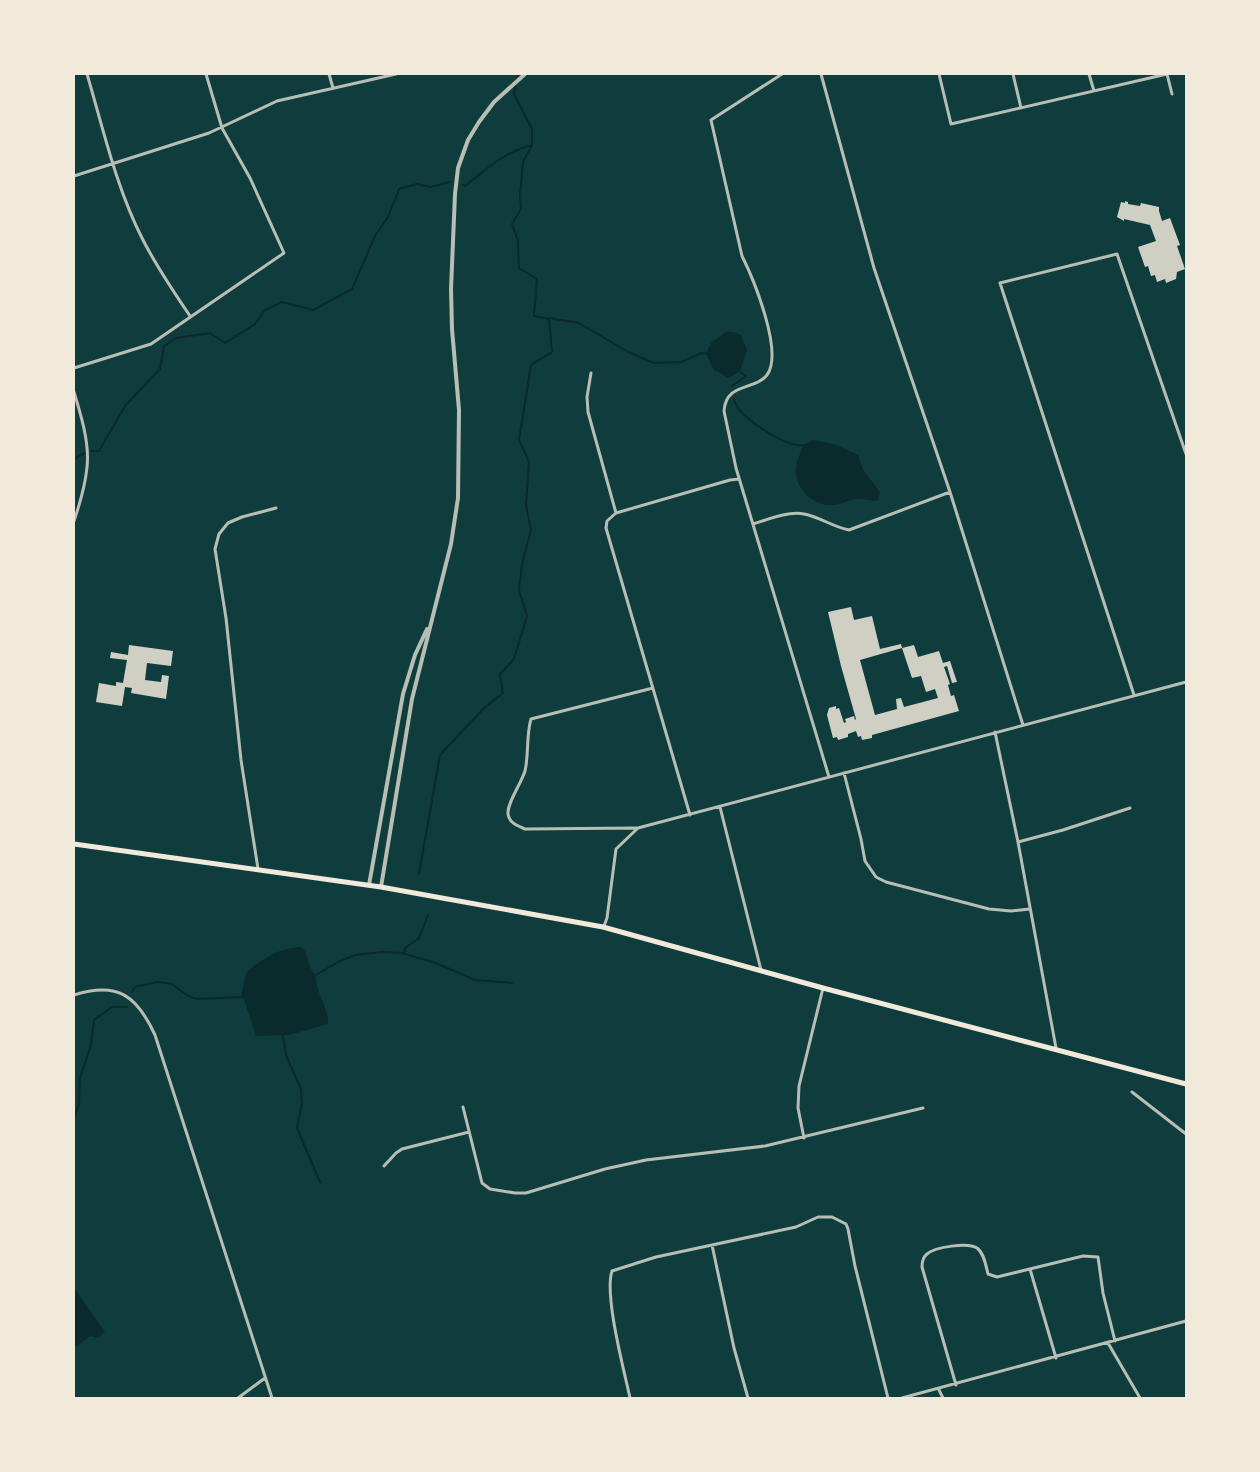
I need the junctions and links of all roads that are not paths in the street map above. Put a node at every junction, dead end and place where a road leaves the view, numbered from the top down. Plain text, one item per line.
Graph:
1 (87, 74) edge
2 (206, 74) edge
3 (328, 74) edge
4 (396, 74) edge
5 (525, 74) edge
6 (782, 74) edge
7 (821, 74) edge
8 (939, 74) edge
9 (1013, 74) edge
10 (1089, 74) edge
11 (1167, 74) edge
12 (333, 88) junction
13 (1094, 91) junction
14 (1173, 94) dead end
15 (1021, 108) junction
16 (222, 128) junction
17 (114, 164) junction
18 (74, 176) edge
19 (190, 316) junction
20 (74, 368) edge
21 (591, 373) dead end
22 (74, 392) edge
23 (1186, 454) edge
24 (739, 479) junction
25 (950, 492) junction
26 (276, 508) dead end
27 (616, 513) junction
28 (74, 521) edge
29 (753, 524) junction
30 (430, 623) junction
31 (1186, 682) edge
32 (653, 688) junction
33 (1134, 695) junction
34 (1023, 725) junction
35 (995, 732) junction
36 (843, 773) junction
37 (829, 777) junction
38 (720, 807) junction
39 (1130, 808) dead end
40 (690, 815) junction
41 (638, 828) junction
42 (1018, 842) junction
43 (74, 844) edge
44 (259, 871) junction
45 (369, 885) junction
46 (381, 887) junction
47 (1030, 909) junction
48 (603, 927) junction
49 (760, 970) junction
50 (823, 988) junction
51 (74, 994) edge
52 (1056, 1050) junction
53 (1186, 1084) edge
54 (1132, 1092) dead end
55 (463, 1107) dead end
56 (923, 1108) dead end
57 (469, 1132) junction
58 (1186, 1134) edge
59 (804, 1138) junction
60 (384, 1166) dead end
61 (712, 1245) junction
62 (1030, 1269) junction
63 (1186, 1321) edge
64 (1115, 1341) junction
65 (1108, 1343) junction
66 (1056, 1358) junction
67 (265, 1378) junction
68 (956, 1385) junction
69 (939, 1389) junction
70 (238, 1398) edge
71 (272, 1398) edge
72 (630, 1398) edge
73 (748, 1398) edge
74 (888, 1398) edge
75 (902, 1398) edge
76 (943, 1398) edge
77 (1140, 1398) edge

1 - 17 street
2 - 16 street
3 - 12 street
4 - 12 street
5 - 30 street
6 - 24 street
7 - 25 street
8 - 15 street
9 - 15 street
10 - 13 street
11 - 13 street
11 - 14 street
12 - 16 street
13 - 15 street
16 - 17 street
16 - 19 street
17 - 18 street
17 - 19 street
19 - 20 street
21 - 27 street
22 - 28 street
23 - 33 street
24 - 27 street
24 - 29 street
25 - 29 street
25 - 34 street
26 - 44 street
27 - 32 street
29 - 37 street
30 - 45 street
30 - 46 street
31 - 33 street
32 - 40 street
32 - 41 street
33 - 34 street
34 - 35 street
35 - 36 street
35 - 42 street
36 - 37 street
36 - 47 street
37 - 38 street
38 - 40 street
38 - 49 street
39 - 42 street
40 - 41 street
41 - 48 street
42 - 47 street
43 - 44 main road
44 - 45 main road
45 - 46 main road
46 - 48 main road
47 - 52 street
48 - 49 main road
49 - 50 main road
50 - 52 main road
50 - 59 street
51 - 67 street
52 - 53 main road
54 - 58 street
55 - 57 street
56 - 59 street
57 - 59 street
57 - 60 street
61 - 72 street
61 - 73 street
61 - 74 street
62 - 64 street
62 - 66 street
62 - 68 street
63 - 64 street
64 - 65 street
65 - 66 street
65 - 77 street
66 - 68 street
67 - 70 street
67 - 71 street
68 - 69 street
69 - 75 street
69 - 76 street

